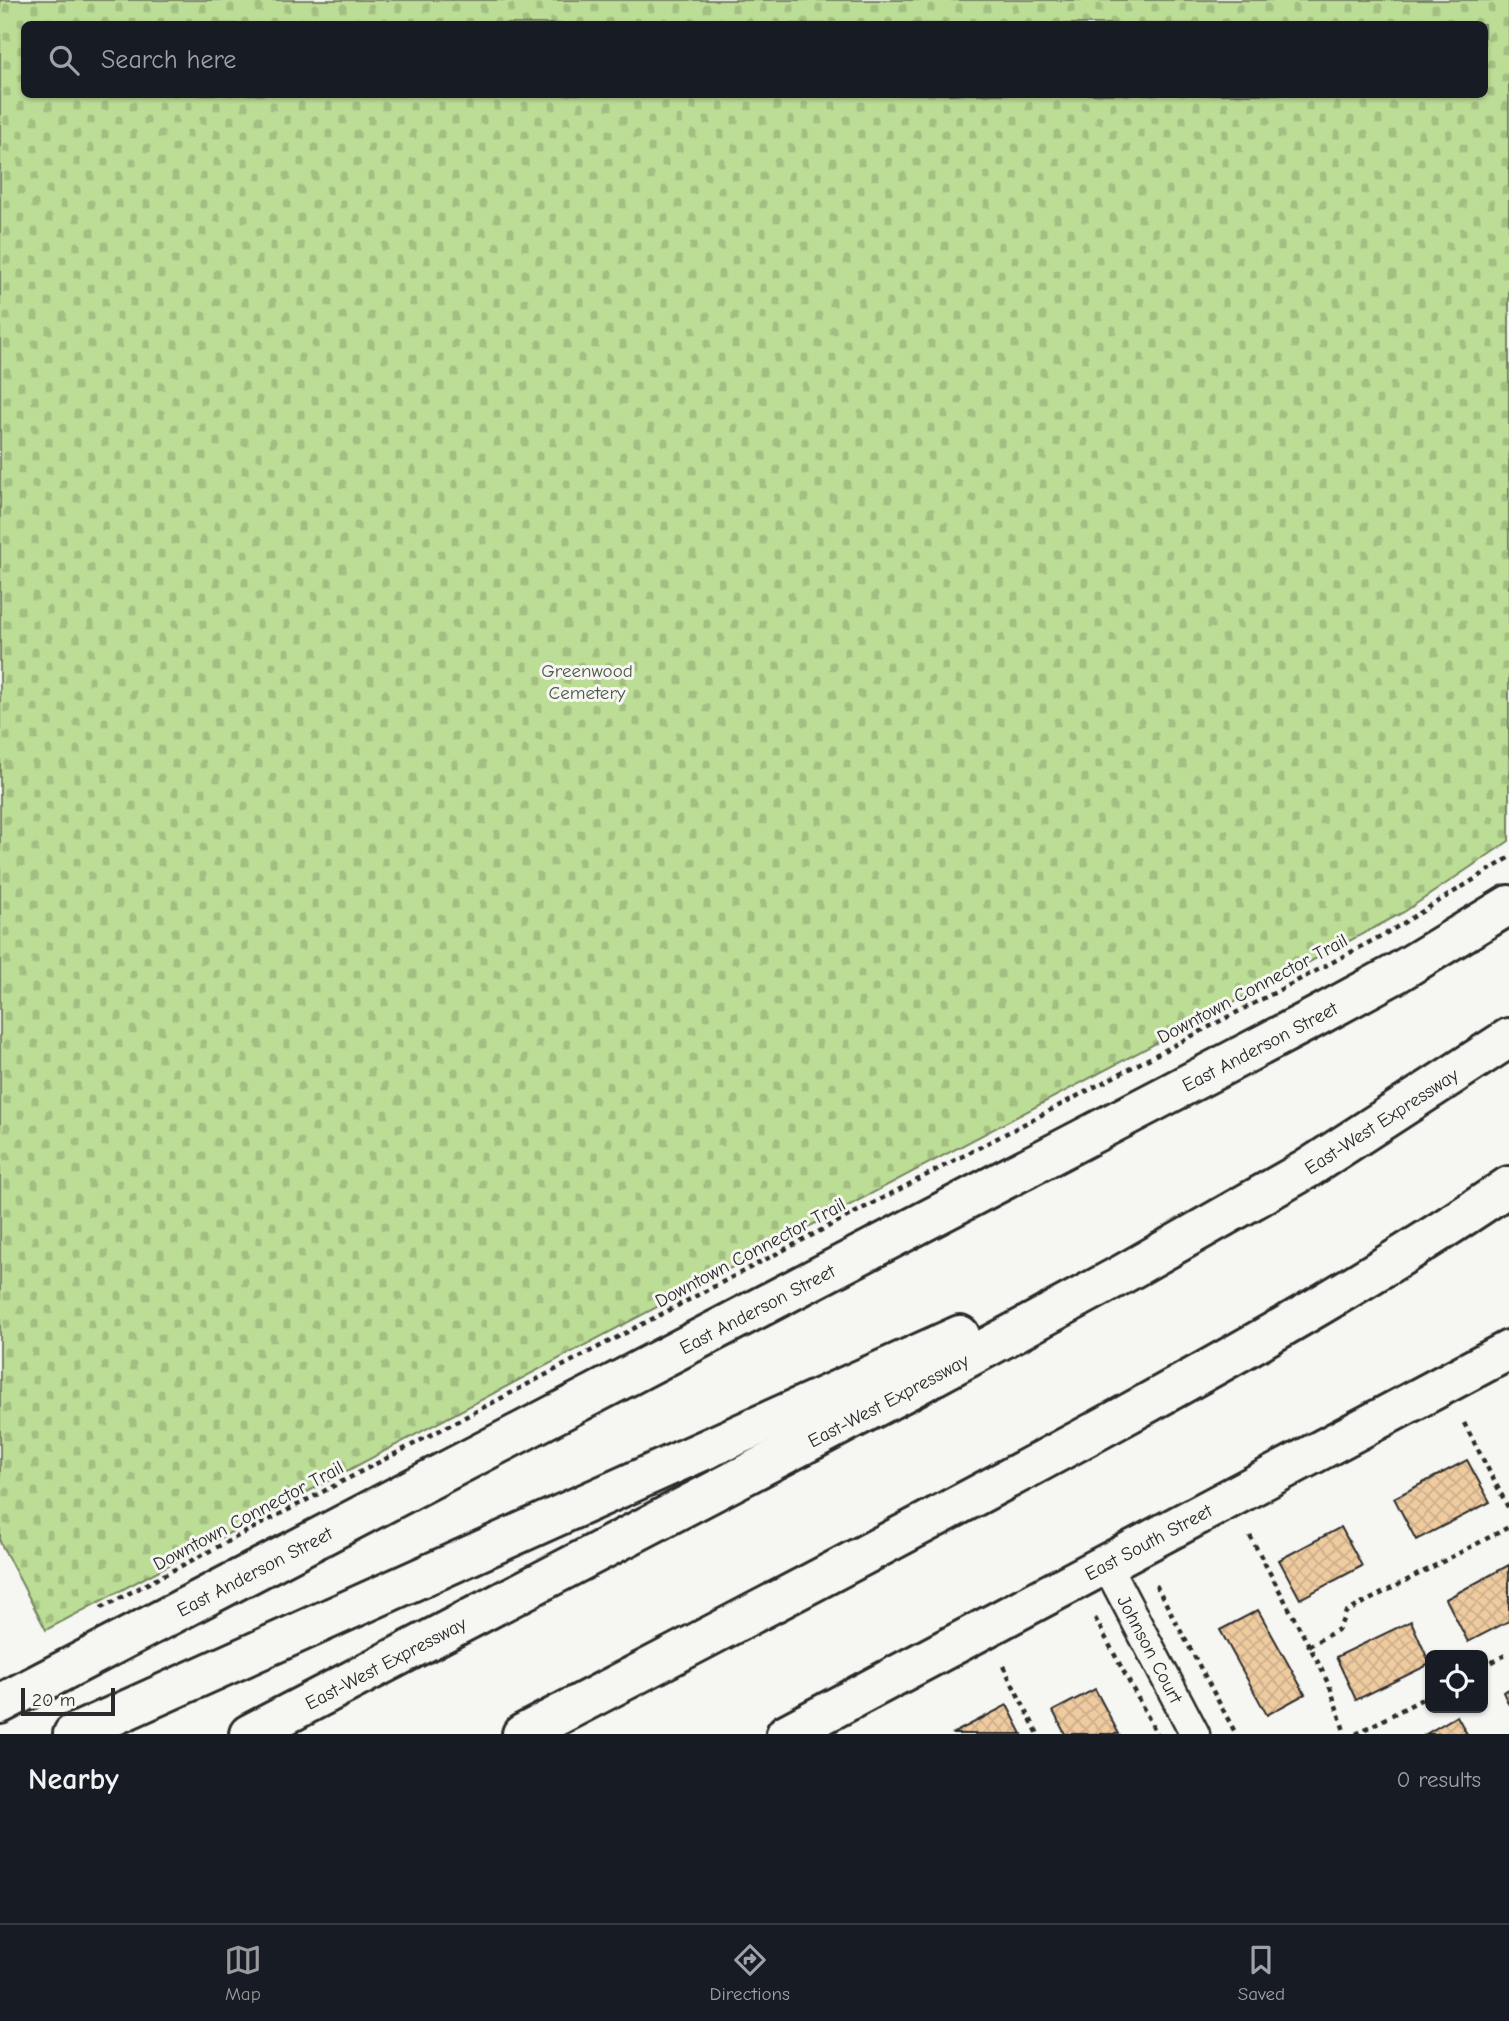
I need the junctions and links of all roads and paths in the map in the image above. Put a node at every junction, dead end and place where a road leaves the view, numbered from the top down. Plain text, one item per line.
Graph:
1 (1509, 858) edge
2 (1509, 905) edge
3 (1509, 1038) edge
4 (1307, 1169) junction
5 (1509, 1186) edge
6 (1509, 1350) edge
7 (1464, 1423) dead end
8 (1509, 1509) edge
9 (1509, 1527) edge
10 (1250, 1536) dead end
11 (1106, 1564) junction
12 (1156, 1586) dead end
13 (98, 1610) dead end
14 (1095, 1618) dead end
15 (1309, 1646) junction
16 (1509, 1653) edge
17 (1488, 1664) edge
18 (1003, 1666) dead end
19 (1425, 1698) edge
20 (0, 1704) edge
21 (73, 1734) edge
22 (249, 1734) edge
23 (522, 1734) edge
24 (786, 1734) edge
25 (1038, 1734) edge
26 (1157, 1734) edge
27 (1195, 1734) edge
28 (1236, 1734) edge
29 (1345, 1734) edge
30 (1356, 1734) edge

1 - 13 path, Downtown Connector Trail
2 - 20 main road, East Anderson Street
3 - 4 main road, East-West Expressway
4 - 21 main road
4 - 22 main road, East-West Expressway
5 - 23 main road
6 - 11 main road, East South Street
7 - 8 path
9 - 15 path
10 - 15 path
11 - 24 main road, East South Street
11 - 27 street, Johnson Court
12 - 28 path
14 - 26 path
15 - 29 path
16 - 17 path
18 - 25 path
19 - 30 path

